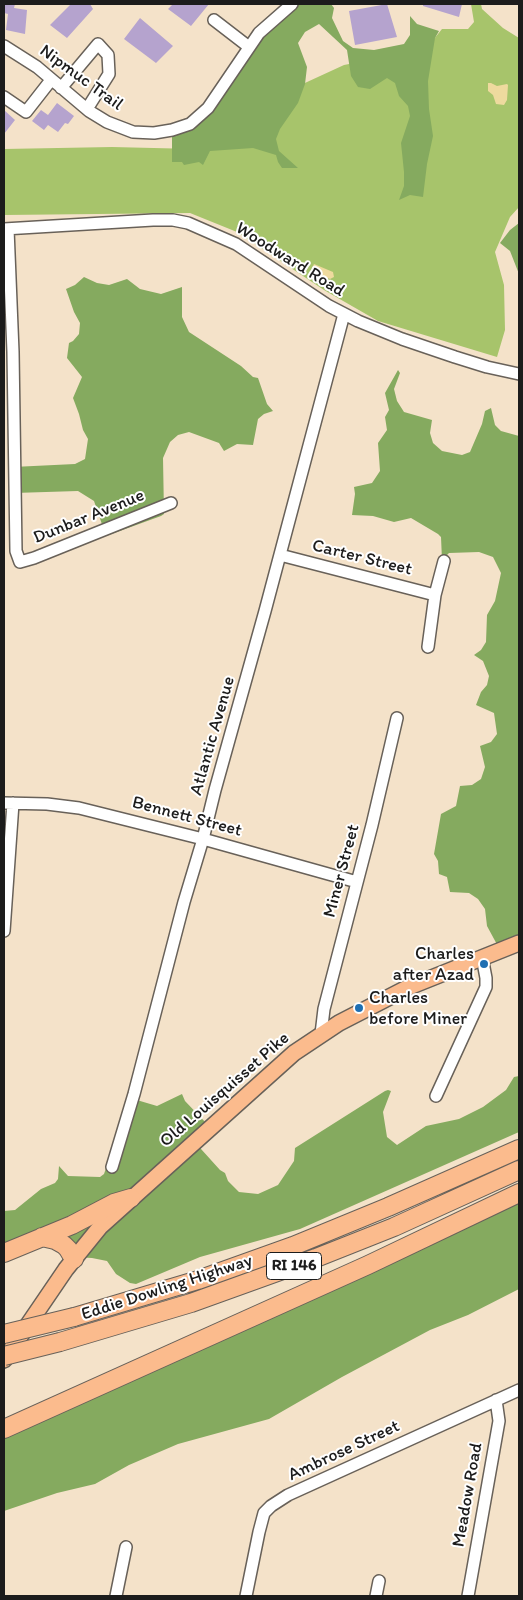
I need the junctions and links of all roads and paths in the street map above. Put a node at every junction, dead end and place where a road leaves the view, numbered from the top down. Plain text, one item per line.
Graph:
1 (292, 4) edge
2 (214, 20) dead end
3 (4, 46) edge
4 (249, 47) junction
5 (51, 80) junction
6 (61, 88) junction
7 (4, 97) edge
8 (87, 109) junction
9 (6, 229) edge
10 (344, 314) junction
11 (8, 352) edge
12 (519, 374) edge
13 (9, 474) edge
14 (170, 503) dead end
15 (280, 555) junction
16 (444, 561) dead end
17 (435, 595) junction
18 (428, 647) dead end
19 (397, 718) dead end
20 (8, 803) edge
21 (203, 839) junction
22 (357, 882) junction
23 (4, 931) edge
24 (519, 943) edge
25 (482, 957) junction
26 (321, 1034) junction
27 (436, 1096) dead end
28 (519, 1149) edge
29 (112, 1167) dead end
30 (519, 1170) edge
31 (519, 1193) edge
32 (131, 1198) junction
33 (42, 1237) junction
34 (4, 1253) edge
35 (74, 1259) junction
36 (10, 1338) edge
37 (4, 1356) edge
38 (4, 1360) edge
39 (519, 1390) edge
40 (496, 1400) junction
41 (4, 1429) edge
42 (126, 1547) dead end
43 (379, 1581) dead end
44 (116, 1596) edge
45 (246, 1596) edge
46 (376, 1596) edge
47 (468, 1596) edge

1 - 4 street, Nipmuc Trail
2 - 4 street
3 - 5 street, Nipmuc Trail
4 - 8 street, Nipmuc Trail
5 - 6 street, Nipmuc Trail
5 - 7 street
6 - 8 street, Nipmuc Trail
6 - 8 street
9 - 10 street, Woodward Road
9 - 11 street
10 - 12 street, Woodward Road
10 - 15 street, Atlantic Avenue
11 - 13 street
13 - 14 street, Dunbar Avenue
15 - 17 street, Carter Street
15 - 21 street, Atlantic Avenue
16 - 17 street
17 - 18 street
19 - 22 street, Miner Street
20 - 21 street, Bennett Street
20 - 23 street
21 - 22 street, Bennett Street
21 - 29 street, Atlantic Avenue
22 - 26 street, Miner Street
24 - 25 main road, Old Louisquisset Pike
25 - 26 main road, Old Louisquisset Pike
25 - 27 street
26 - 32 main road, Old Louisquisset Pike
28 - 36 highway, Eddie Dowling Highway / RI 146, bridge
30 - 37 highway, Eddie Dowling Highway / RI 146, bridge
31 - 41 highway
32 - 33 highway
32 - 35 main road, Old Louisquisset Pike
33 - 34 highway
33 - 35 highway
35 - 36 main road, Old Louisquisset Pike
36 - 38 main road, Old Louisquisset Pike
39 - 40 street, Ambrose Street
40 - 45 street, Ambrose Street
40 - 47 street, Meadow Road
42 - 44 street
43 - 46 street

